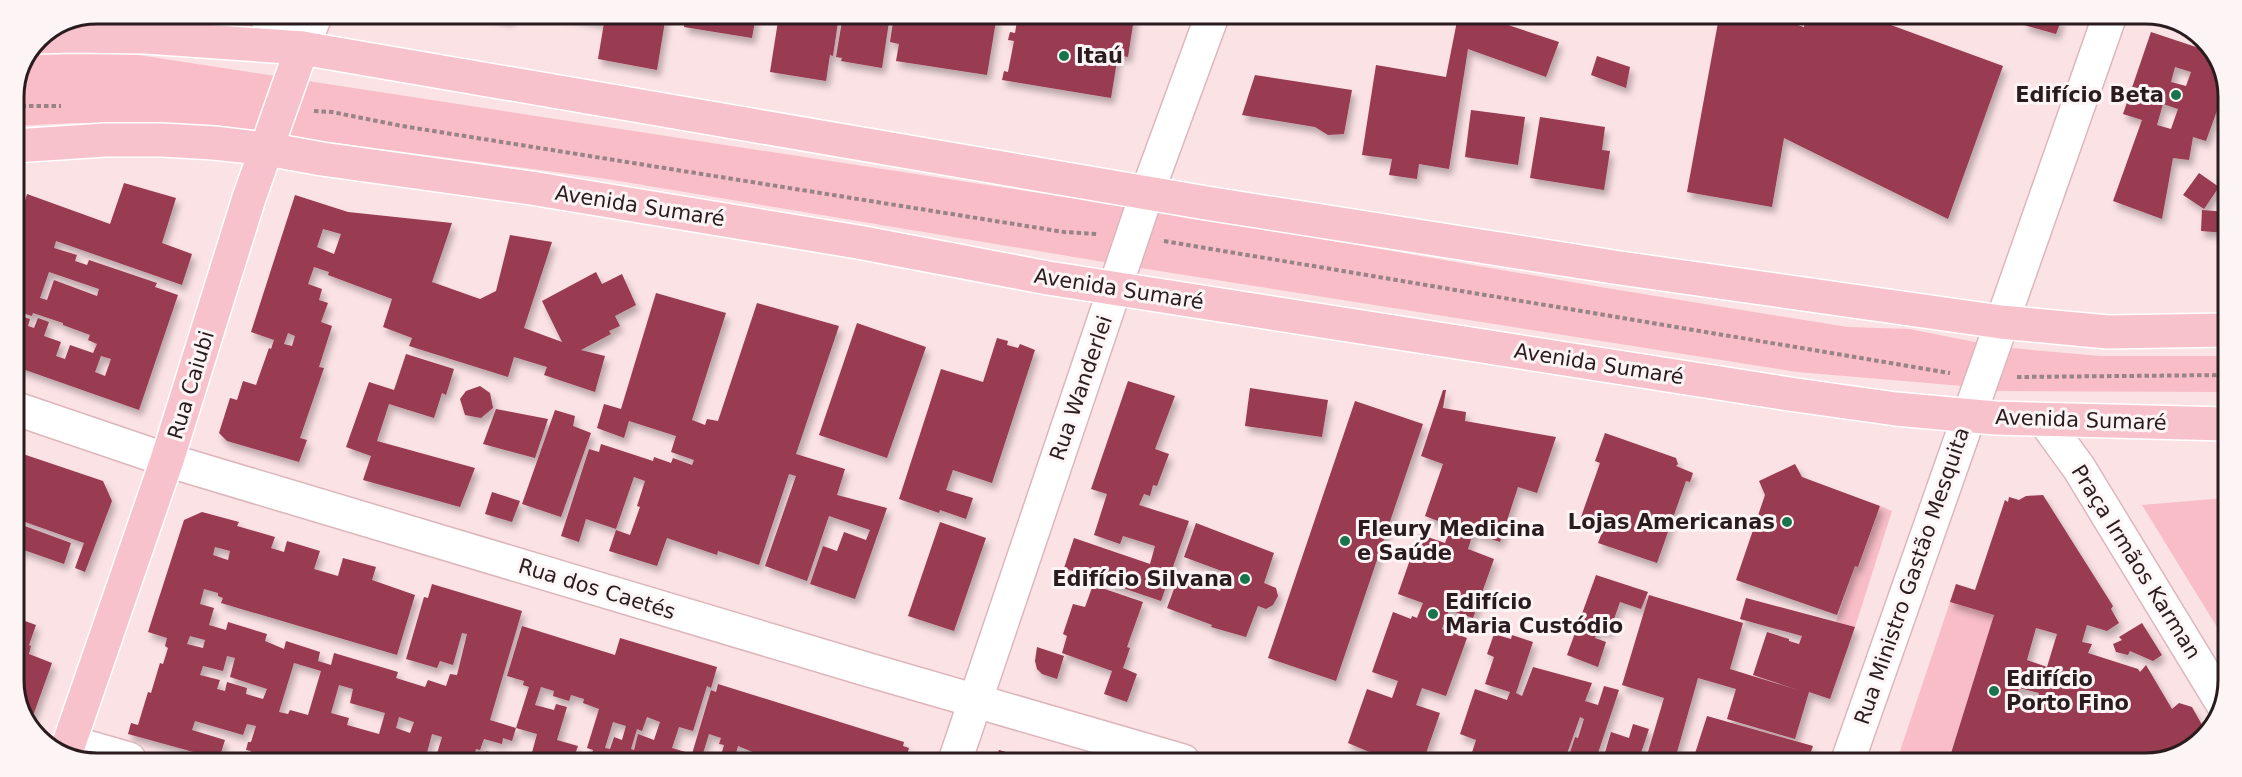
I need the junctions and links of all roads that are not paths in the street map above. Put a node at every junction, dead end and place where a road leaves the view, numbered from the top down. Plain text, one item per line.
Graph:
1 (284, 24) edge
2 (312, 24) edge
3 (1209, 24) edge
4 (2107, 24) edge
5 (55, 37) edge
6 (302, 48) junction
7 (24, 145) edge
8 (267, 149) junction
9 (1147, 193) junction
10 (1115, 289) junction
11 (2001, 322) junction
12 (2218, 330) edge
13 (24, 411) edge
14 (1968, 416) junction
15 (2044, 420) junction
16 (2218, 424) edge
17 (167, 460) junction
18 (2216, 693) edge
19 (976, 700) junction
20 (69, 747) edge
21 (958, 753) edge
22 (1153, 753) edge
23 (1851, 753) edge

1 - 6 street
2 - 6 street, Rua Caiubi
3 - 9 street, Rua Wanderlei
4 - 11 street, Rua Ministro Gastão Mesquita
5 - 6 main road
6 - 8 main road, Rua Caiubi
6 - 9 main road
7 - 8 main road, Avenida Sumaré
8 - 10 main road, Avenida Sumaré
8 - 17 main road, Rua Caiubi
9 - 10 street, Rua Wanderlei
9 - 11 main road
10 - 14 main road, Avenida Sumaré
10 - 19 street, Rua Wanderlei
11 - 12 main road
11 - 14 street, Rua Ministro Gastão Mesquita
13 - 17 street, Rua dos Caetés
14 - 15 main road, Avenida Sumaré
14 - 23 street, Rua Ministro Gastão Mesquita
15 - 16 main road, Avenida Sumaré
15 - 18 street, Praça Irmãos Karman
17 - 19 street, Rua dos Caetés
17 - 20 main road, Rua Caiubi
19 - 21 street, Rua Wanderlei
19 - 22 street, Rua dos Caetés

